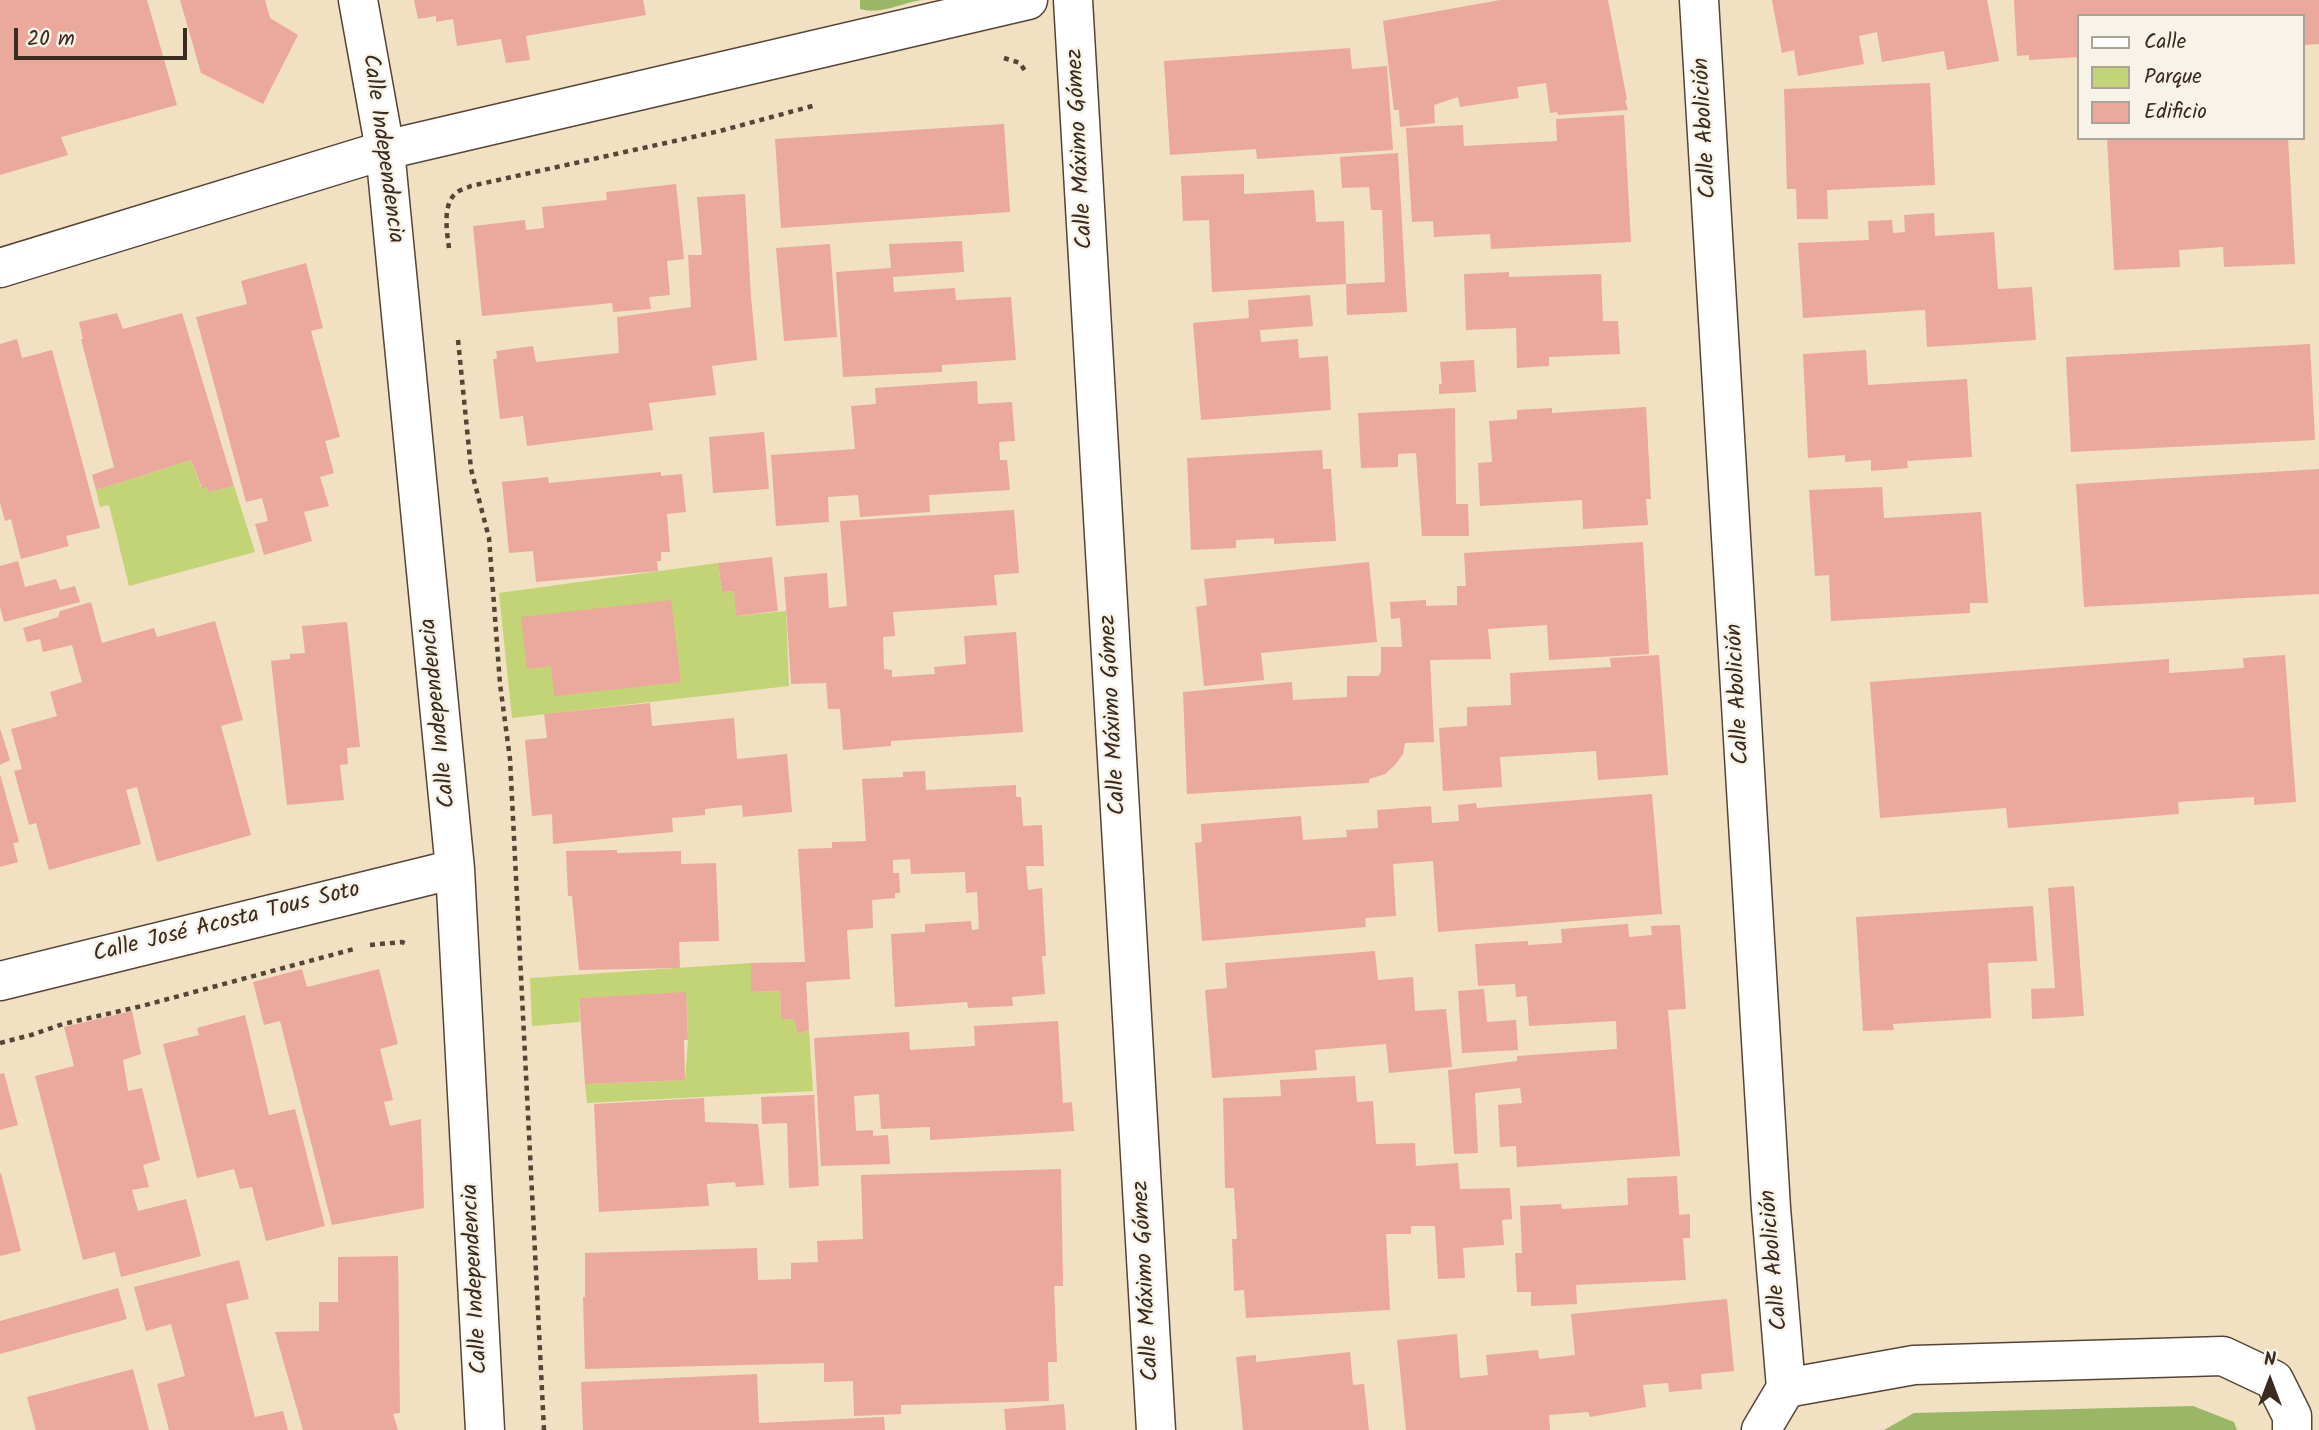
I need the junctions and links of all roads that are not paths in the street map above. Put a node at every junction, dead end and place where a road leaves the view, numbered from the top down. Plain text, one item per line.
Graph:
1 (359, 0) edge
2 (1028, 0) edge
3 (1073, 0) edge
4 (1699, 0) edge
5 (385, 150) junction
6 (0, 268) edge
7 (455, 869) junction
8 (0, 981) edge
9 (1786, 1388) junction
10 (485, 1430) edge
11 (1156, 1430) edge
12 (1761, 1430) edge
13 (2292, 1430) edge

1 - 5 street, Calle Independencia
2 - 5 street
3 - 11 street, Calle Máximo Gómez
4 - 9 street, Calle Abolición
5 - 6 street
5 - 7 street, Calle Independencia
7 - 8 street, Calle José Acosta Tous Soto
7 - 10 street, Calle Independencia
9 - 12 street
9 - 13 street

